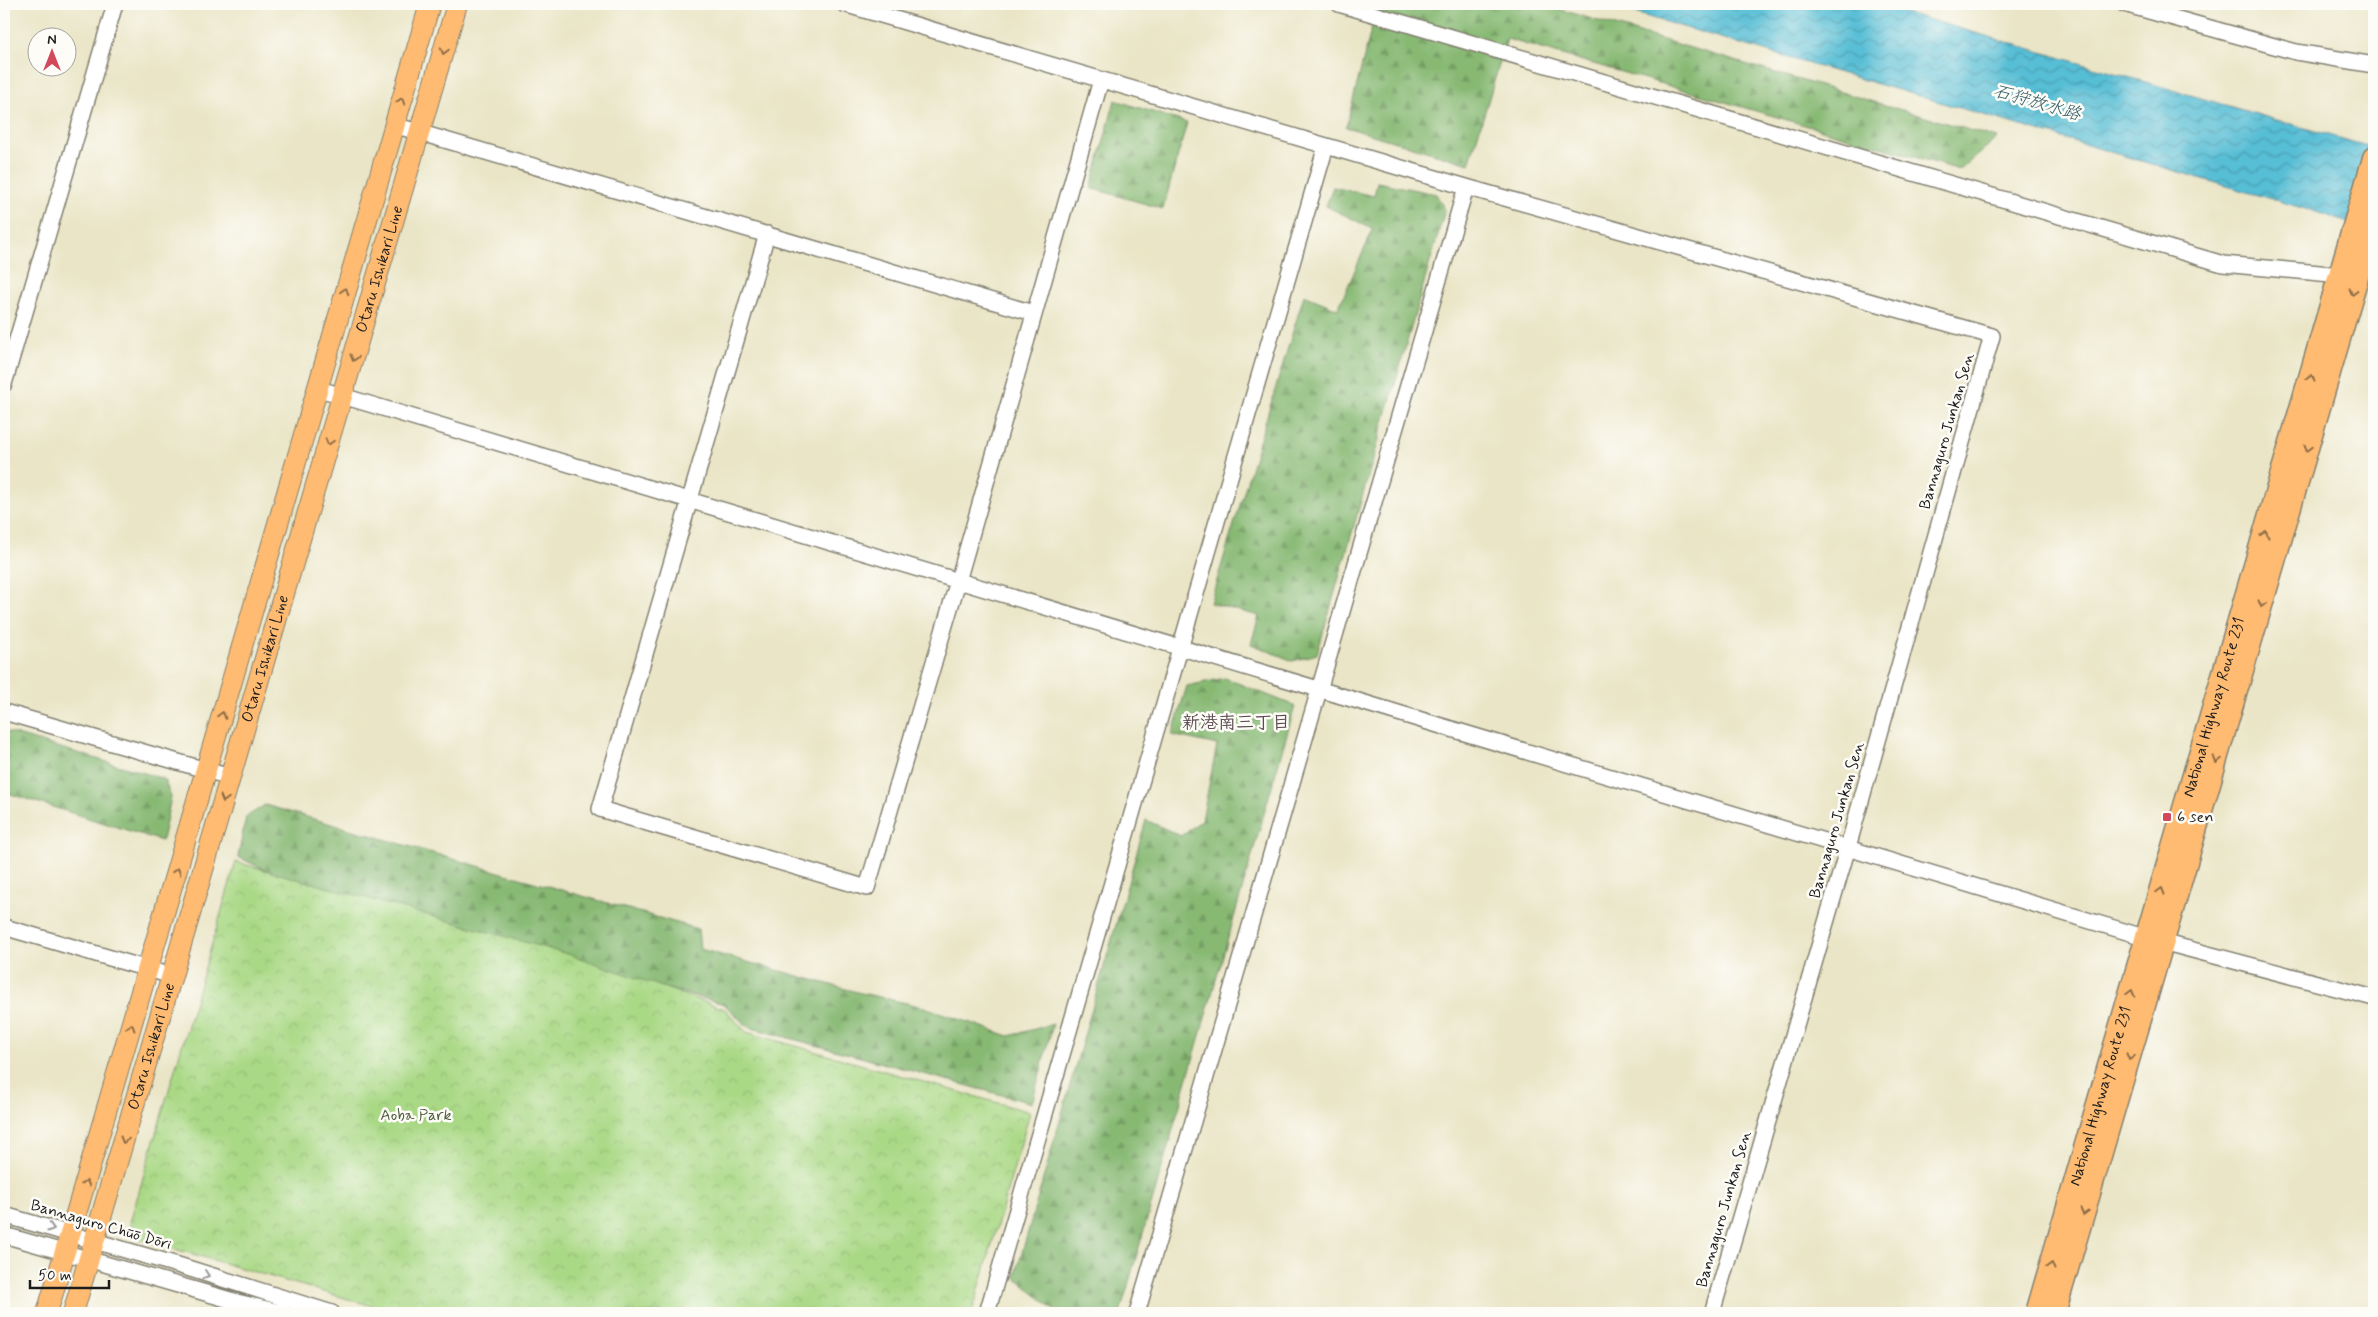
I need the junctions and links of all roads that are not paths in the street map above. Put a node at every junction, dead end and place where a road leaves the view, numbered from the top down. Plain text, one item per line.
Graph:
1 (115, 4) edge
2 (430, 4) edge
3 (457, 4) edge
4 (844, 4) edge
5 (1338, 4) edge
6 (2124, 4) edge
7 (2374, 65) edge
8 (1102, 80) junction
9 (394, 125) junction
10 (420, 132) junction
11 (1326, 146) junction
12 (2374, 158) edge
13 (1466, 187) junction
14 (2374, 219) edge
15 (767, 234) junction
16 (2358, 243) junction
17 (2340, 275) junction
18 (1033, 313) junction
19 (4, 384) edge
20 (316, 388) junction
21 (343, 395) junction
22 (689, 499) junction
23 (958, 581) junction
24 (1180, 648) junction
25 (1318, 689) junction
26 (4, 712) edge
27 (206, 770) junction
28 (230, 778) junction
29 (1848, 847) junction
30 (4, 927) edge
31 (2156, 940) junction
32 (148, 969) junction
33 (172, 976) junction
34 (2374, 998) edge
35 (4, 1215) edge
36 (4, 1235) edge
37 (68, 1243) junction
38 (92, 1250) junction
39 (47, 1313) edge
40 (73, 1313) edge
41 (283, 1313) edge
42 (332, 1313) edge
43 (987, 1313) edge
44 (1137, 1313) edge
45 (1712, 1313) edge
46 (2037, 1313) edge
47 (2054, 1313) edge

1 - 19 street
9 -> 2 main road, Otaru Ishikari Line
3 -> 10 main road, Otaru Ishikari Line
4 - 8 street
5 - 17 street
6 - 7 street
8 - 11 street
8 - 18 street
9 - 10 street
20 -> 9 main road, Otaru Ishikari Line
10 - 15 street
10 -> 21 main road, Otaru Ishikari Line
11 - 13 street
11 - 24 street
12 - 16 highway, National Highway Route 231
13 - 25 street
13 - 29 street, Bannaguro Junkan Sen
14 - 16 highway, National Highway Route 231
15 - 18 street
15 - 22 street
16 - 17 highway, National Highway Route 231
16 -> 31 highway, National Highway Route 231
31 -> 17 highway, National Highway Route 231
18 - 23 street
20 - 21 street
27 -> 20 main road, Otaru Ishikari Line
21 - 22 street
21 -> 28 main road, Otaru Ishikari Line
22 - 23 street
22 - 23 street
23 - 24 street
24 - 25 street
24 - 43 street
25 - 29 street
25 - 44 street
26 - 27 street
27 - 28 street
32 -> 27 main road, Otaru Ishikari Line
28 -> 33 main road, Otaru Ishikari Line
29 - 31 street
29 - 45 street, Bannaguro Junkan Sen
30 - 32 street
31 - 34 street
46 -> 31 highway, National Highway Route 231
31 -> 47 highway, National Highway Route 231
32 - 33 street
37 -> 32 main road, Otaru Ishikari Line
33 -> 38 main road, Otaru Ishikari Line
35 -> 37 street, Bannaguro Chūō Dōri
36 - 37 street, Bannaguro Chūō Dōri
37 - 38 street, Bannaguro Chūō Dōri
37 - 39 main road, Otaru Ishikari Line
38 - 40 main road, Otaru Ishikari Line
38 - 41 street, Bannaguro Chūō Dōri
38 -> 42 street, Bannaguro Chūō Dōri

